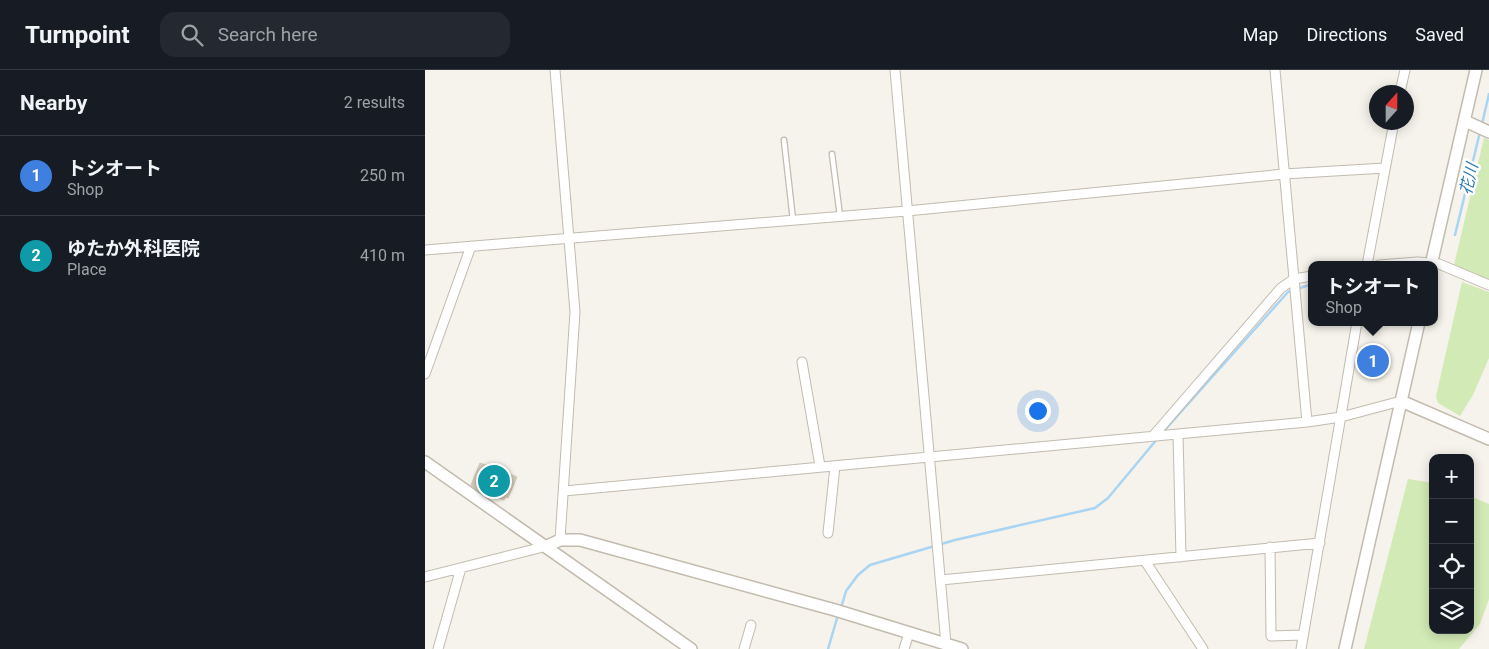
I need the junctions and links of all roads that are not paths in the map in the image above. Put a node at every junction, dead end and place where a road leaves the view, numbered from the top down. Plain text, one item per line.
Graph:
1 (555, 70) edge
2 (895, 70) edge
3 (1275, 70) edge
4 (1405, 70) edge
5 (1476, 70) edge
6 (1402, 85) edge
7 (1470, 124) junction
8 (1392, 130) edge
9 (1488, 131) edge
10 (784, 140) dead end
11 (832, 154) dead end
12 (1385, 168) junction
13 (1284, 174) junction
14 (907, 211) junction
15 (840, 216) junction
16 (793, 220) junction
17 (571, 238) junction
18 (471, 246) junction
19 (425, 250) edge
20 (1368, 261) edge
21 (1432, 261) edge
22 (1438, 264) edge
23 (1308, 277) edge
24 (1294, 281) junction
25 (1489, 285) edge
26 (1356, 326) edge
27 (1418, 326) edge
28 (802, 362) dead end
29 (425, 374) edge
30 (1401, 401) junction
31 (1341, 417) junction
32 (1307, 422) junction
33 (1174, 434) junction
34 (1155, 435) junction
35 (1489, 439) edge
36 (929, 457) junction
37 (425, 462) edge
38 (820, 466) junction
39 (835, 466) junction
40 (564, 491) junction
41 (828, 533) dead end
42 (560, 540) junction
43 (1320, 543) junction
44 (547, 546) junction
45 (1271, 547) junction
46 (1181, 556) junction
47 (1145, 561) junction
48 (461, 568) junction
49 (425, 577) edge
50 (941, 580) junction
51 (751, 625) dead end
52 (909, 633) junction
53 (1303, 635) junction
54 (946, 644) junction
55 (438, 649) edge
56 (691, 649) edge
57 (744, 649) edge
58 (904, 649) edge
59 (962, 649) edge
60 (1203, 649) edge
61 (1301, 649) edge
62 (1345, 649) edge

1 - 17 street
2 - 14 street
3 - 13 street
4 - 6 street
5 - 7 street
7 - 9 street
7 - 21 street
8 - 12 street
10 - 16 lane
11 - 15 lane
12 - 13 street
12 - 20 street
13 - 14 street
13 - 24 street
14 - 15 street
14 - 36 street
15 - 16 street
16 - 17 street
17 - 18 street
17 - 40 street
18 - 19 street
18 - 29 street
22 - 25 street
23 - 24 street
24 - 32 street
24 - 34 street
26 - 31 street
27 - 30 street
28 - 38 street
30 - 31 street
30 - 35 street
30 - 62 street
31 - 32 street
31 - 43 street
32 - 33 street
33 - 34 street
33 - 46 street
34 - 36 street
36 - 39 street
36 - 50 street
37 - 44 street
38 - 39 street
38 - 40 street
39 - 41 street
40 - 42 street
42 - 44 street
42 - 52 street
43 - 45 street
43 - 53 street
44 - 48 street
44 - 56 street
45 - 46 street
45 - 53 street
46 - 47 street
47 - 50 street
47 - 60 street
48 - 49 street
48 - 55 street
50 - 54 street
51 - 57 street
52 - 54 street
52 - 58 street
53 - 61 street
54 - 59 street

